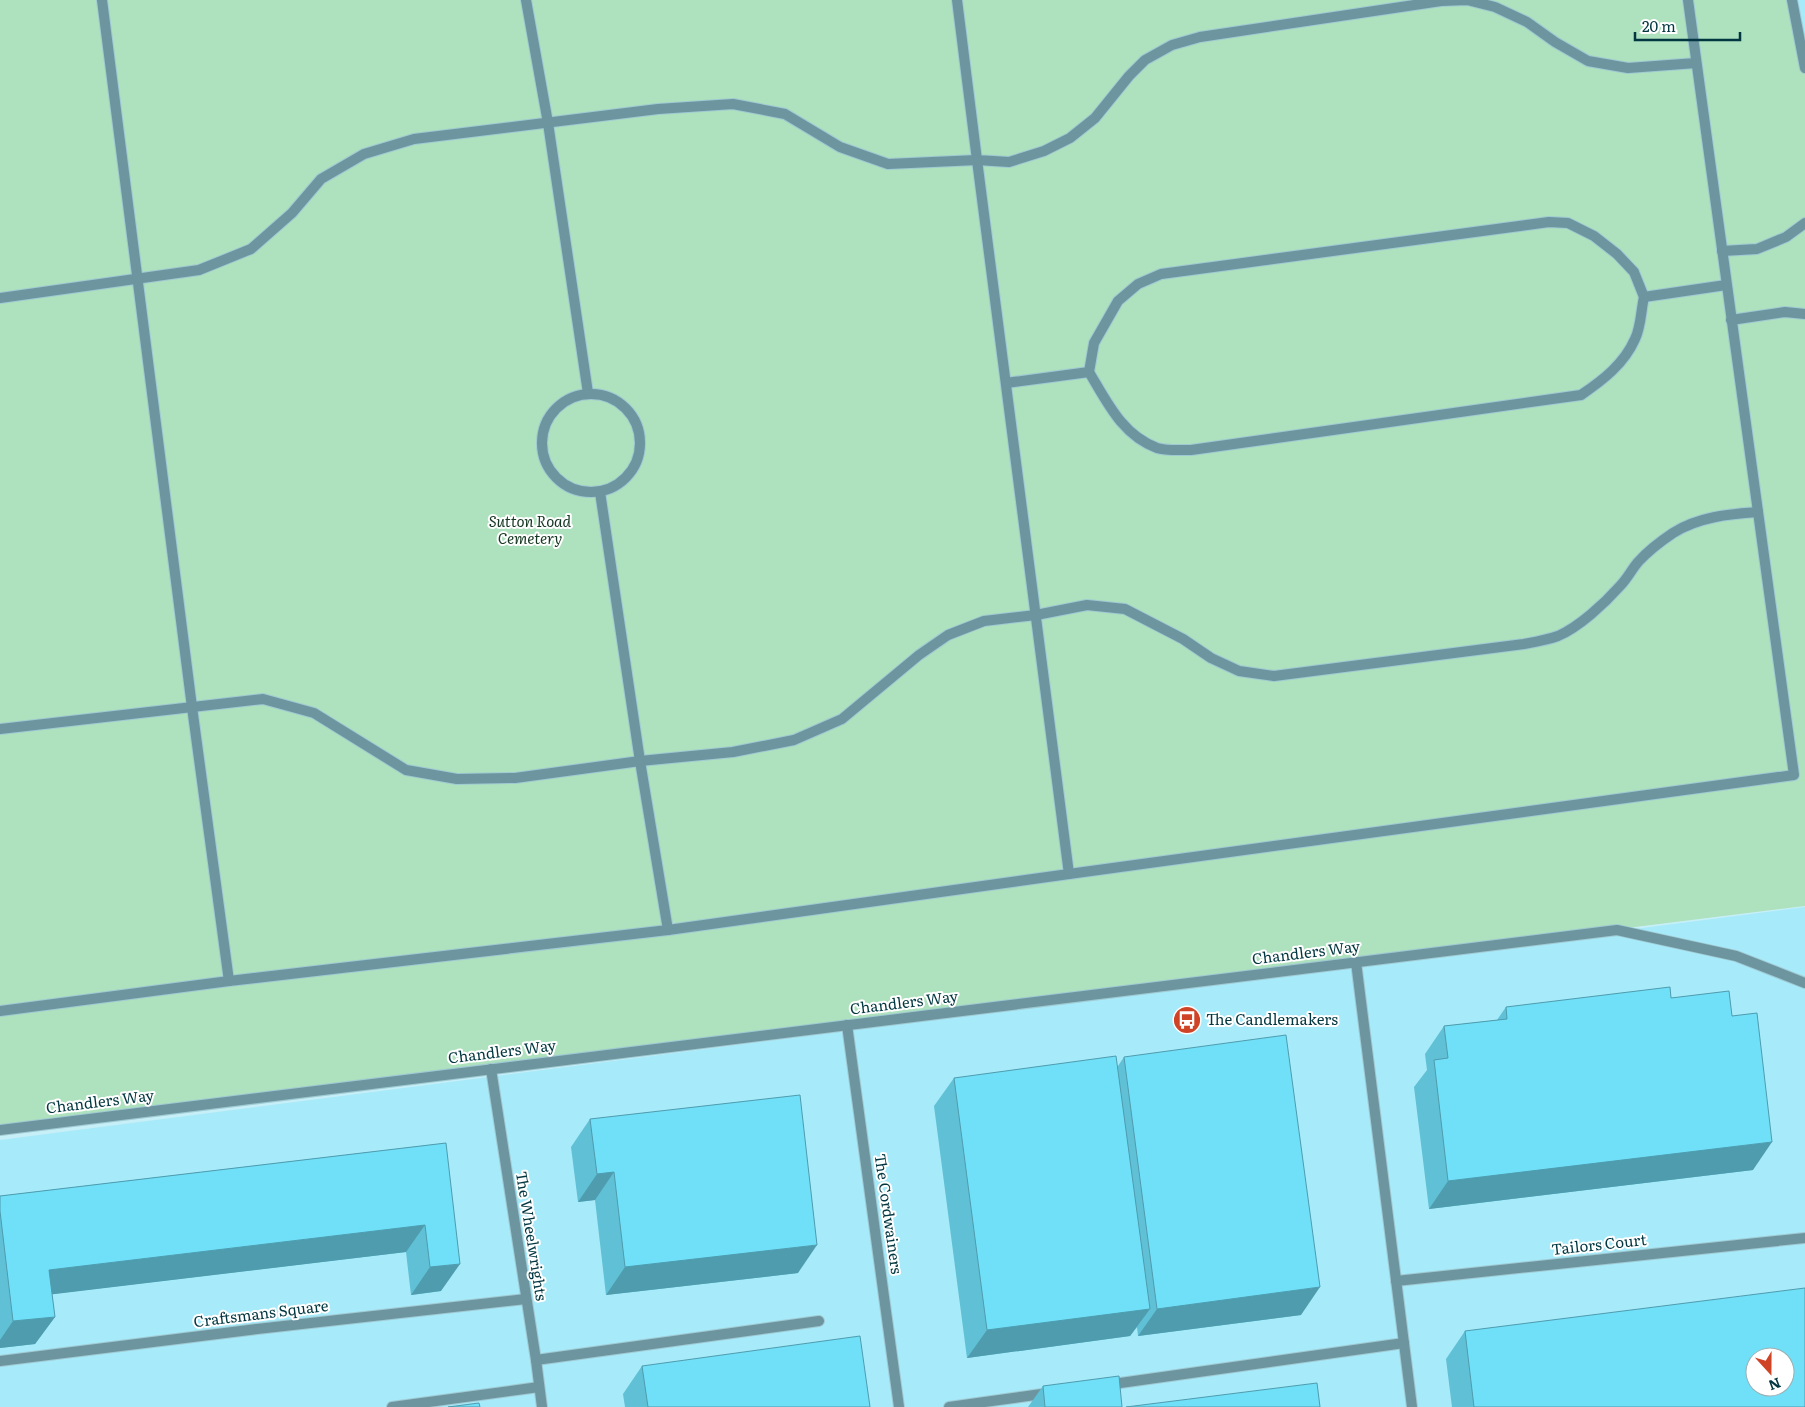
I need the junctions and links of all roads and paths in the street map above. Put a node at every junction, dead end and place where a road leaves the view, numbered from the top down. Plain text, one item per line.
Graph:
1 (102, 0) edge
2 (526, 0) edge
3 (957, 0) edge
4 (1688, 0) edge
5 (1792, 0) edge
6 (1802, 38) edge
7 (1696, 63) junction
8 (1805, 68) edge
9 (548, 123) junction
10 (977, 160) junction
11 (1805, 223) edge
12 (1722, 251) junction
13 (138, 280) junction
14 (1726, 285) junction
15 (1644, 297) junction
16 (0, 298) edge
17 (1805, 314) edge
18 (1731, 320) junction
19 (1089, 372) junction
20 (1006, 383) junction
21 (588, 393) junction
22 (600, 492) junction
23 (1758, 512) junction
24 (1036, 615) junction
25 (192, 707) junction
26 (0, 729) edge
27 (640, 761) junction
28 (1069, 874) junction
29 (668, 930) junction
30 (1356, 962) junction
31 (229, 981) junction
32 (1805, 983) edge
33 (0, 1011) edge
34 (847, 1025) junction
35 (491, 1069) junction
36 (0, 1130) edge
37 (1805, 1238) edge
38 (1396, 1281) junction
39 (526, 1299) junction
40 (819, 1321) dead end
41 (1404, 1343) junction
42 (536, 1360) junction
43 (0, 1361) edge
44 (1097, 1386) edge
45 (539, 1387) junction
46 (1058, 1392) edge
47 (392, 1407) edge
48 (542, 1407) edge
49 (899, 1407) edge
50 (949, 1407) edge
51 (1412, 1407) edge

1 - 13 street
2 - 9 street
3 - 10 street
4 - 7 street
5 - 6 street
6 - 8 street
7 - 10 street
7 - 12 street
9 - 10 street
9 - 13 street
9 - 21 street
10 - 20 street
11 - 12 street
12 - 14 street
13 - 16 street
13 - 25 street
14 - 15 street
14 - 18 street
15 - 19 street
15 - 19 street
17 - 18 street
18 - 23 street
19 - 20 street
20 - 24 street
21 - 22 street
21 - 22 street
22 - 27 street
23 - 24 street
23 - 28 street
24 - 27 street
24 - 28 street
25 - 26 street
25 - 27 street
25 - 31 street
27 - 29 street
28 - 29 street
29 - 31 street
30 - 32 street, Chandlers Way
30 - 34 street, Chandlers Way
30 - 38 street
31 - 33 street
34 - 35 street, Chandlers Way
34 - 49 street, The Cordwainers
35 - 36 street, Chandlers Way
35 - 39 street, The Wheelwrights
37 - 38 street, Tailors Court
38 - 41 street
39 - 42 street, The Wheelwrights
39 - 43 street, Craftsmans Square
40 - 42 street
41 - 44 street
41 - 51 street
42 - 45 street, The Wheelwrights
45 - 47 street
45 - 48 street, The Wheelwrights
46 - 50 street

